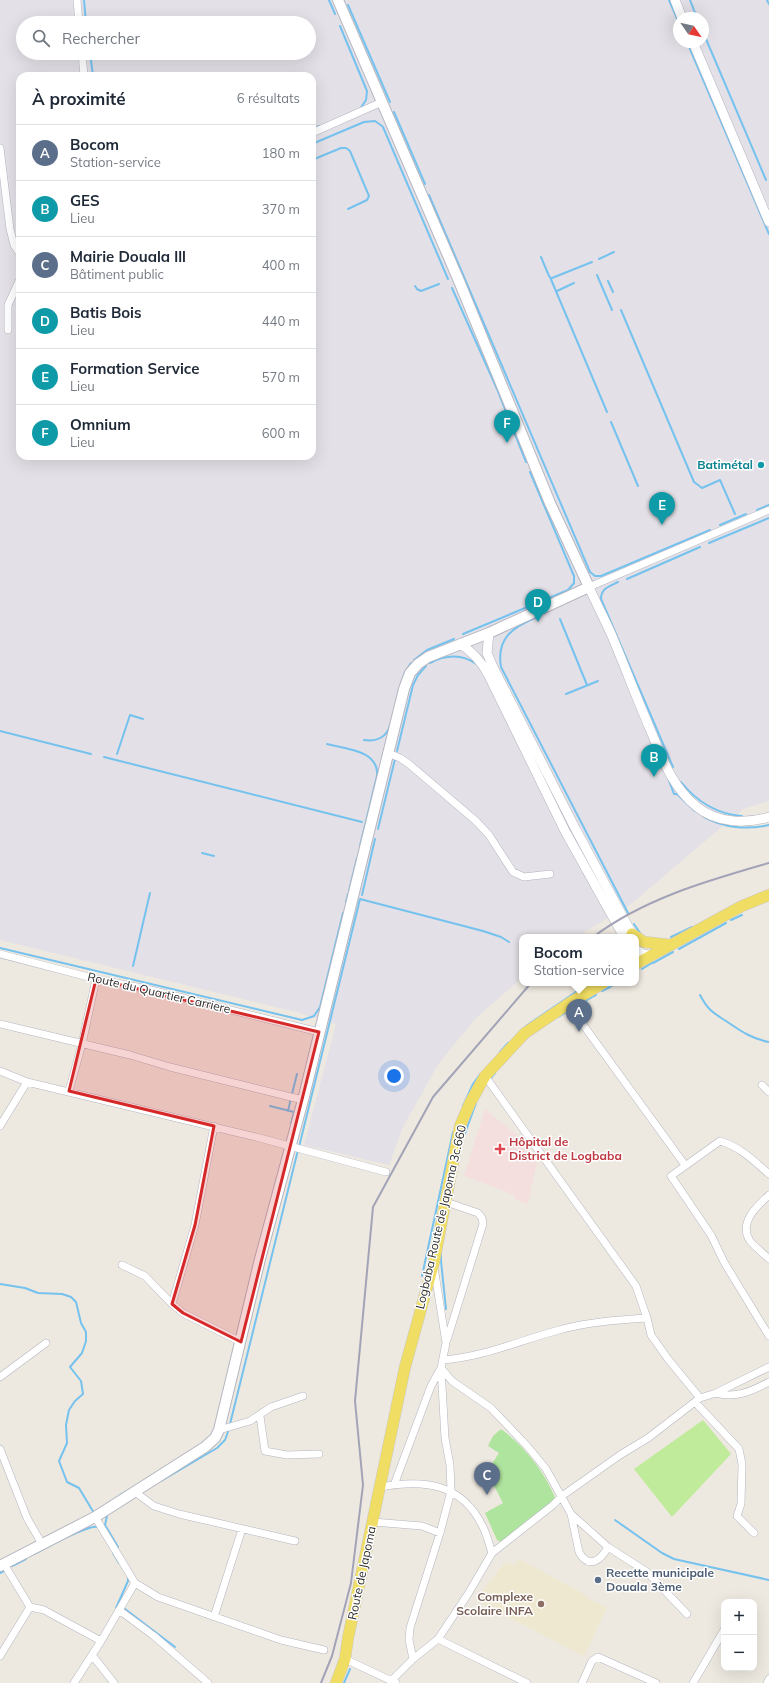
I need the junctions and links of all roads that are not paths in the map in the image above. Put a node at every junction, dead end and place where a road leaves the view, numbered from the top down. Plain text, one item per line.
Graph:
1 (77, 0) edge
2 (338, 0) edge
3 (675, 0) edge
4 (680, 12) edge
5 (78, 16) edge
6 (696, 48) edge
7 (83, 60) edge
8 (84, 72) edge
9 (382, 102) junction
10 (316, 131) edge
11 (0, 148) edge
12 (769, 222) edge
13 (16, 249) edge
14 (16, 288) edge
15 (8, 330) dead end
16 (769, 510) edge
17 (588, 587) junction
18 (489, 633) junction
19 (460, 644) junction
20 (388, 753) junction
21 (769, 817) edge
22 (550, 874) dead end
23 (769, 895) edge
24 (626, 934) edge
25 (626, 934) edge
26 (639, 940) edge
27 (672, 945) junction
28 (639, 952) edge
29 (0, 954) edge
30 (652, 956) junction
31 (639, 962) edge
32 (96, 979) junction
33 (598, 986) edge
34 (568, 1004) junction
35 (0, 1024) edge
36 (319, 1032) junction
37 (82, 1044) junction
38 (0, 1071) edge
39 (485, 1076) junction
40 (27, 1082) junction
41 (762, 1085) dead end
42 (69, 1091) junction
43 (769, 1092) edge
44 (303, 1100) junction
45 (0, 1126) edge
46 (214, 1126) junction
47 (291, 1147) junction
48 (685, 1165) junction
49 (386, 1172) dead end
50 (769, 1174) edge
51 (769, 1195) edge
52 (446, 1202) junction
53 (769, 1258) edge
54 (434, 1262) junction
55 (122, 1265) dead end
56 (172, 1304) junction
57 (647, 1318) junction
58 (769, 1336) edge
59 (241, 1342) junction
60 (46, 1343) dead end
61 (446, 1343) junction
62 (443, 1360) junction
63 (769, 1367) edge
64 (441, 1368) junction
65 (0, 1377) edge
66 (769, 1382) edge
67 (716, 1393) junction
68 (303, 1396) dead end
69 (698, 1400) junction
70 (260, 1416) junction
71 (219, 1430) junction
72 (0, 1449) edge
73 (318, 1454) dead end
74 (394, 1485) junction
75 (381, 1487) junction
76 (451, 1491) junction
77 (135, 1492) junction
78 (562, 1496) junction
79 (571, 1514) junction
80 (95, 1517) junction
81 (373, 1522) junction
82 (242, 1530) junction
83 (440, 1533) junction
84 (754, 1534) dead end
85 (294, 1541) dead end
86 (42, 1544) junction
87 (608, 1547) junction
88 (492, 1553) junction
89 (2, 1565) edge
90 (135, 1583) junction
91 (30, 1607) junction
92 (119, 1610) junction
93 (687, 1614) dead end
94 (214, 1616) junction
95 (721, 1635) edge
96 (101, 1640) junction
97 (438, 1640) junction
98 (324, 1650) dead end
99 (92, 1655) junction
100 (0, 1656) edge
101 (345, 1659) junction
102 (413, 1660) junction
103 (769, 1679) edge
104 (394, 1682) edge
105 (74, 1683) edge
106 (114, 1683) edge
107 (208, 1683) edge
108 (336, 1683) edge
109 (527, 1683) edge
110 (582, 1683) edge
111 (656, 1683) edge
112 (693, 1683) edge
113 (767, 1683) edge

1 - 5 street
2 - 9 main road
3 - 4 street
6 - 12 street
7 - 8 street
9 - 10 street
9 - 17 main road
11 - 13 street
14 - 15 street
16 - 17 street
17 - 18 main road
17 - 21 street
18 - 19 main road
18 - 24 street
19 - 20 main road
19 - 25 street
20 - 22 street
20 - 36 main road
23 - 27 main road
26 - 27 main road
27 - 30 main road
28 - 30 street
29 - 32 street, Route du Quartier Carriere
30 - 31 main road
32 - 36 street, Route du Quartier Carriere
32 - 37 street
33 - 34 main road, Logbaba Route de Japoma 3c.660
34 - 39 main road, Logbaba Route de Japoma 3c.660
34 - 48 street
35 - 37 street
36 - 44 main road
37 - 42 street
37 - 44 street
38 - 40 street
39 - 52 main road, Logbaba Route de Japoma 3c.660
39 - 57 street
40 - 42 street
40 - 45 street
41 - 43 street
42 - 46 street
44 - 47 main road
46 - 47 street
46 - 56 street
47 - 49 street
47 - 59 main road
48 - 50 street
48 - 58 street
51 - 53 street
52 - 54 main road, Logbaba Route de Japoma 3c.660
52 - 61 street
54 - 61 street
54 - 75 main road, Logbaba Route de Japoma 3c.660
55 - 56 street
56 - 59 street
57 - 62 street
57 - 69 street
59 - 71 main road
60 - 65 street
61 - 62 street
62 - 64 street
63 - 67 street
64 - 74 street
64 - 76 street
64 - 78 street
66 - 67 street
67 - 69 street
68 - 70 street
69 - 78 street
69 - 84 street
70 - 71 street
70 - 73 street
71 - 77 main road
72 - 86 street
74 - 75 street
74 - 76 street
75 - 81 main road, Route de Japoma
76 - 83 street
76 - 88 street
77 - 80 main road
77 - 82 street
78 - 79 street
78 - 88 street
79 - 87 street
79 - 87 street
80 - 86 main road
80 - 90 street
81 - 83 street
81 - 101 main road, Route de Japoma
82 - 85 street
82 - 94 street
83 - 102 street
86 - 89 main road
87 - 93 street
88 - 97 street
89 - 91 street
90 - 92 street
90 - 94 street
91 - 96 street
91 - 100 street
92 - 96 street
92 - 107 street
94 - 98 street
95 - 112 street
96 - 99 street
97 - 102 street
97 - 109 street
99 - 105 street
99 - 106 street
101 - 104 street
101 - 108 main road, Route de Japoma
102 - 104 street
103 - 113 street
110 - 111 street

